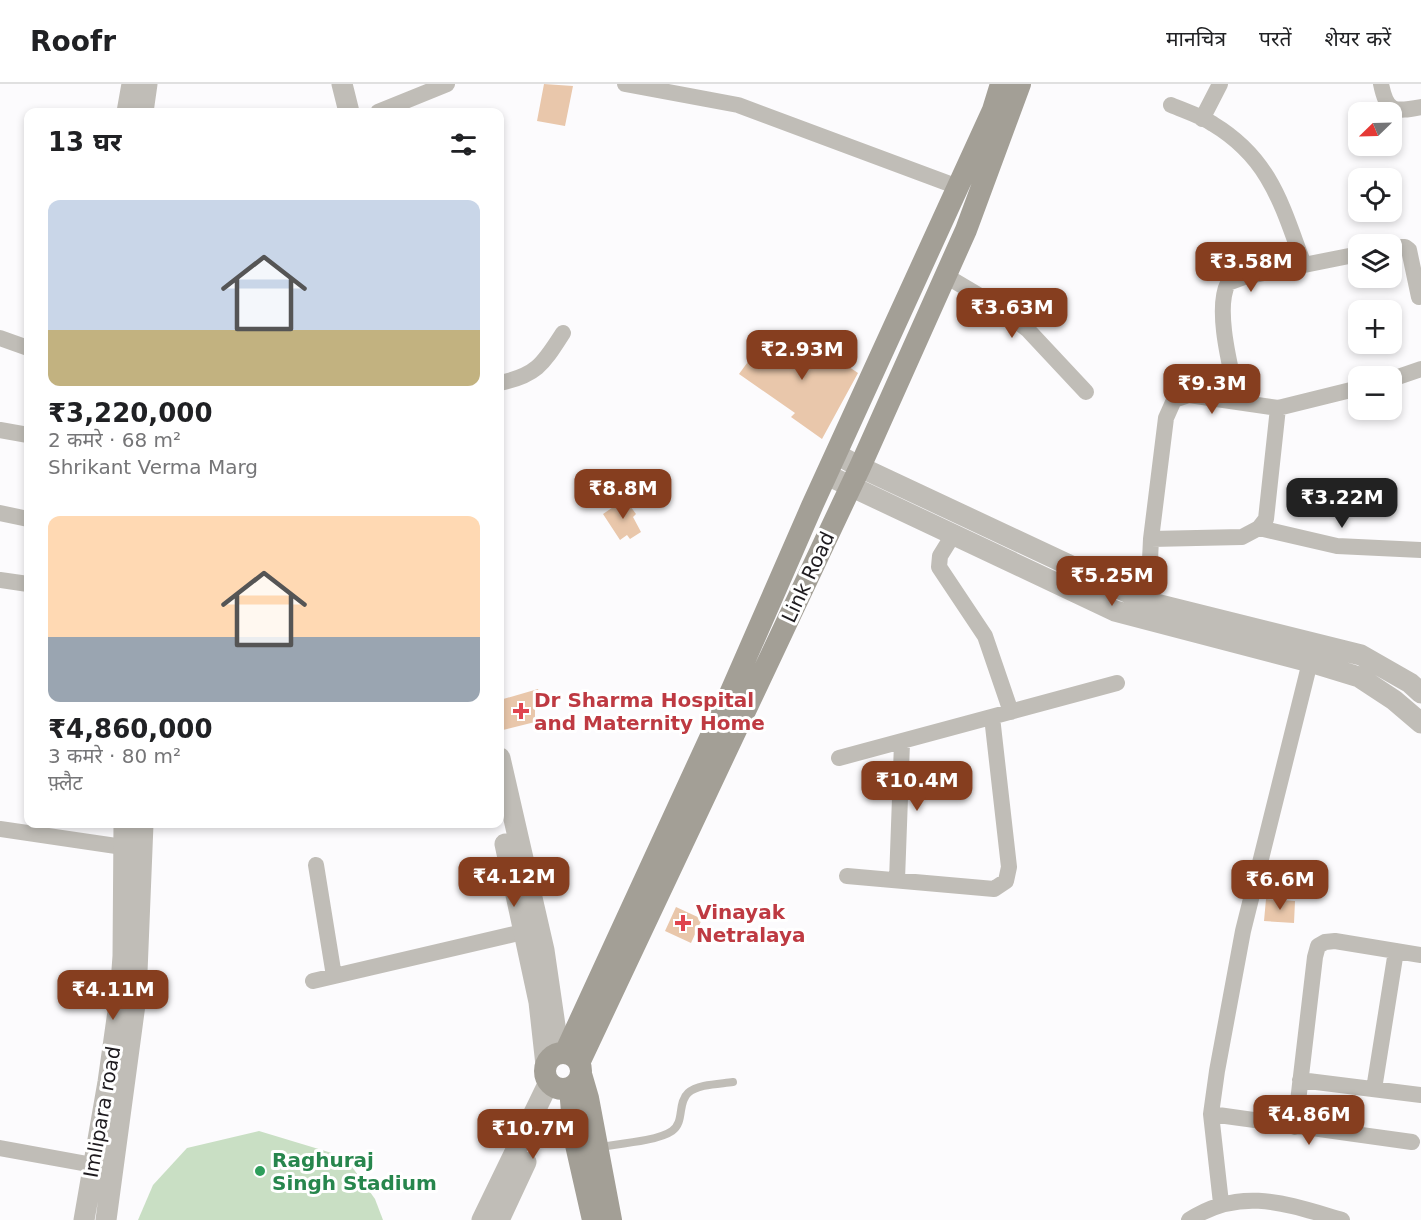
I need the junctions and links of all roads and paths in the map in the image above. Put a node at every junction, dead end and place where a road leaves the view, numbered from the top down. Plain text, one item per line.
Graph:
1 (132, 84) edge
2 (147, 84) edge
3 (330, 84) edge
4 (342, 84) edge
5 (625, 84) edge
6 (1001, 84) edge
7 (1020, 84) edge
8 (1220, 84) edge
9 (1381, 84) edge
10 (437, 86) edge
11 (1171, 105) dead end
12 (1421, 107) edge
13 (128, 108) edge
14 (144, 108) edge
15 (336, 108) edge
16 (348, 108) edge
17 (387, 108) edge
18 (1202, 119) junction
19 (958, 187) junction
20 (1402, 246) edge
21 (1348, 256) edge
22 (1304, 265) junction
23 (946, 276) junction
24 (1419, 297) dead end
25 (563, 333) dead end
26 (0, 338) edge
27 (24, 347) edge
28 (1421, 369) edge
29 (1402, 375) edge
30 (504, 382) edge
31 (1348, 391) edge
32 (1086, 392) dead end
33 (1238, 402) junction
34 (1278, 408) junction
35 (0, 430) edge
36 (24, 434) edge
37 (836, 454) junction
38 (826, 475) junction
39 (855, 477) junction
40 (0, 513) edge
41 (24, 518) edge
42 (1259, 528) junction
43 (952, 535) junction
44 (1151, 539) junction
45 (1421, 550) edge
46 (0, 580) edge
47 (24, 583) edge
48 (1148, 602) junction
49 (1310, 662) junction
50 (1117, 683) dead end
51 (1421, 693) edge
52 (1011, 712) junction
53 (992, 717) junction
54 (1421, 723) edge
55 (902, 742) junction
56 (839, 758) dead end
57 (504, 775) edge
58 (124, 828) edge
59 (143, 828) edge
60 (502, 828) edge
61 (0, 829) edge
62 (123, 847) junction
63 (316, 865) dead end
64 (847, 876) dead end
65 (897, 880) junction
66 (523, 932) junction
67 (1396, 951) junction
68 (1421, 955) edge
69 (334, 976) junction
70 (313, 981) dead end
71 (564, 1071) junction
72 (1300, 1080) junction
73 (733, 1082) dead end
74 (1374, 1089) junction
75 (1421, 1095) edge
76 (1211, 1114) junction
77 (1295, 1127) junction
78 (1412, 1142) dead end
79 (0, 1148) edge
80 (588, 1150) junction
81 (93, 1165) junction
82 (1221, 1203) junction
83 (84, 1220) edge
84 (106, 1220) edge
85 (482, 1220) edge
86 (499, 1220) edge
87 (593, 1220) edge
88 (611, 1220) edge
89 (1189, 1220) edge
90 (1340, 1220) edge

1 - 13 street
2 - 14 street
3 - 15 street
4 - 16 street
5 - 19 street
6 - 19 main road, Link Road
7 - 23 main road, Link Road
8 - 18 street
9 - 12 street
10 - 17 street
11 - 18 street
18 - 22 street
19 - 37 main road, Link Road
20 - 24 street
21 - 22 street
22 - 33 street
23 - 32 street
23 - 39 main road, Link Road
25 - 30 street
26 - 27 street
28 - 29 street
31 - 34 street
33 - 34 street
33 - 44 street
34 - 42 street
35 - 36 street
37 - 38 main road, Link Road
37 - 39 street
38 - 39 street
38 - 71 main road, Link Road
39 - 43 street
39 - 48 street
39 - 71 main road, Link Road
40 - 41 street
42 - 44 street
42 - 45 street
43 - 49 street
43 - 52 street
44 - 48 street
46 - 47 street
48 - 51 street
49 - 54 street
49 - 76 street
50 - 52 street
52 - 53 street
53 - 55 street
53 - 65 street
55 - 56 street
55 - 65 street
57 - 71 street
58 - 62 street, Imlipara road
59 - 84 street, Imlipara road
60 - 66 street
61 - 62 street
62 - 81 street, Imlipara road
63 - 69 street
64 - 65 street
66 - 69 street
66 - 71 street
67 - 68 street
67 - 72 street
67 - 74 street
69 - 70 street
71 - 80 main road
71 - 85 street, Link Road
71 - 86 street, Link Road
72 - 74 street
72 - 77 street
73 - 80 lane
74 - 75 street
76 - 77 street
76 - 82 street
77 - 78 street
79 - 81 street
80 - 87 main road
80 - 88 main road
81 - 83 street, Imlipara road
82 - 89 street
82 - 90 street

